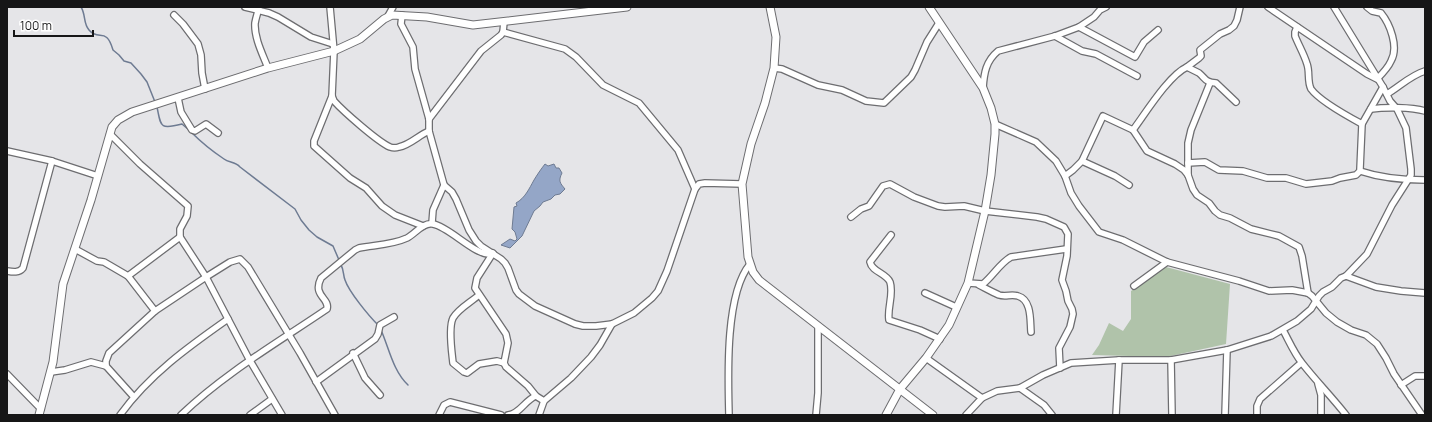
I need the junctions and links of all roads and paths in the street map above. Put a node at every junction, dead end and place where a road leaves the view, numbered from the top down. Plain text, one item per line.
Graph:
1 (245, 7) edge
2 (330, 7) edge
3 (393, 7) edge
4 (627, 7) edge
5 (770, 7) edge
6 (929, 7) edge
7 (1106, 7) edge
8 (1240, 7) edge
9 (1268, 7) edge
10 (1334, 7) edge
11 (1368, 7) edge
12 (259, 9) edge
13 (174, 15) dead end
14 (402, 15) junction
15 (388, 16) junction
16 (504, 22) junction
17 (940, 23) junction
18 (1080, 27) junction
19 (1297, 28) junction
20 (1158, 30) dead end
21 (504, 32) junction
22 (1054, 36) junction
23 (334, 47) junction
24 (1187, 67) junction
25 (268, 68) junction
26 (774, 68) junction
27 (1425, 71) edge
28 (1137, 76) dead end
29 (1377, 79) junction
30 (1210, 83) junction
31 (1383, 87) junction
32 (983, 88) junction
33 (205, 89) junction
34 (1387, 94) junction
35 (332, 96) junction
36 (178, 98) junction
37 (1236, 102) dead end
38 (1371, 109) junction
39 (1397, 109) junction
40 (1425, 111) edge
41 (429, 120) junction
42 (995, 124) junction
43 (1362, 124) junction
44 (1133, 130) junction
45 (429, 131) junction
46 (218, 133) dead end
47 (110, 134) junction
48 (7, 153) edge
49 (52, 161) junction
50 (1082, 161) junction
51 (1188, 163) junction
52 (1360, 172) junction
53 (1188, 175) junction
54 (98, 176) junction
55 (1065, 176) junction
56 (1408, 180) junction
57 (1425, 180) edge
58 (742, 184) junction
59 (444, 185) junction
60 (1129, 185) dead end
61 (695, 189) junction
62 (985, 211) junction
63 (851, 217) dead end
64 (432, 223) junction
65 (423, 226) junction
66 (891, 235) dead end
67 (180, 237) junction
68 (75, 249) junction
69 (1066, 249) junction
70 (493, 253) junction
71 (1167, 262) junction
72 (750, 264) junction
73 (7, 271) edge
74 (128, 276) junction
75 (1346, 276) junction
76 (206, 277) junction
77 (968, 283) junction
78 (977, 284) junction
79 (1134, 286) dead end
80 (926, 293) dead end
81 (1308, 293) junction
82 (1425, 293) edge
83 (479, 295) junction
84 (1316, 301) junction
85 (956, 307) junction
86 (156, 311) junction
87 (394, 317) dead end
88 (228, 319) junction
89 (612, 324) junction
90 (818, 326) junction
91 (1283, 330) junction
92 (1031, 332) dead end
93 (288, 335) junction
94 (940, 339) junction
95 (1227, 350) junction
96 (353, 353) junction
97 (926, 358) junction
98 (249, 360) junction
99 (1119, 360) junction
100 (1171, 360) junction
101 (504, 363) junction
102 (1301, 363) junction
103 (106, 366) junction
104 (1060, 368) junction
105 (51, 372) junction
106 (7, 374) edge
107 (1425, 376) edge
108 (316, 382) junction
109 (1318, 382) junction
110 (1401, 385) junction
111 (1020, 388) junction
112 (900, 389) junction
113 (380, 395) dead end
114 (133, 396) junction
115 (536, 396) junction
116 (982, 398) junction
117 (272, 399) junction
118 (544, 401) junction
119 (40, 412) edge
120 (120, 415) edge
121 (181, 415) edge
122 (250, 415) edge
123 (282, 415) edge
124 (335, 415) edge
125 (439, 415) edge
126 (501, 415) edge
127 (508, 415) edge
128 (539, 415) edge
129 (730, 415) edge
130 (816, 415) edge
131 (886, 415) edge
132 (933, 415) edge
133 (966, 415) edge
134 (1052, 415) edge
135 (1116, 415) edge
136 (1172, 415) edge
137 (1225, 415) edge
138 (1257, 415) edge
139 (1321, 415) edge
140 (1346, 415) edge
141 (1422, 415) edge

1 - 12 street
2 - 23 street
3 - 15 street
4 - 16 street
5 - 26 street
6 - 17 street
7 - 18 street
8 - 24 street
9 - 19 street
10 - 29 street
11 - 29 street
12 - 23 street
12 - 25 street
13 - 33 street
14 - 15 street
14 - 16 street
14 - 41 street
15 - 23 street
16 - 21 street
17 - 26 street
17 - 32 street
18 - 20 street
18 - 22 street
19 - 29 street
19 - 43 street
21 - 41 street
21 - 61 street
22 - 28 street
22 - 32 street
23 - 25 street
23 - 35 street
24 - 30 street
24 - 44 street
25 - 33 street
26 - 58 street
27 - 34 street
29 - 31 street
30 - 37 street
30 - 51 street
31 - 34 street
31 - 38 street
32 - 42 street
33 - 36 street
34 - 39 street
35 - 45 street
35 - 65 street
36 - 46 street
36 - 47 street
38 - 39 street
38 - 43 street
39 - 40 street
39 - 56 street
41 - 45 street
42 - 55 street
42 - 62 street
43 - 52 street
44 - 50 street
44 - 53 street
45 - 59 street
47 - 54 street
47 - 67 street
48 - 49 street
49 - 54 street
49 - 73 street
50 - 55 street
50 - 60 street
51 - 52 street
51 - 53 street
52 - 56 street
53 - 81 street
54 - 68 street
55 - 71 street
56 - 57 street
56 - 75 street
58 - 61 street
58 - 72 street
59 - 64 street
59 - 70 street
61 - 89 street
62 - 63 street
62 - 69 street
62 - 77 street
64 - 65 street
64 - 70 street
65 - 93 street
66 - 94 street
67 - 74 street
67 - 76 street
68 - 74 street
68 - 105 street
69 - 78 street
69 - 104 street
70 - 83 street
70 - 89 street
71 - 79 street
71 - 81 street
72 - 90 street
72 - 129 street
74 - 86 street
75 - 82 street
75 - 84 street
76 - 86 street
76 - 88 street
76 - 93 street
77 - 78 street
77 - 85 street
78 - 92 street
80 - 85 street
81 - 84 street
83 - 101 street
83 - 101 street
84 - 91 street
84 - 110 street
85 - 94 street
86 - 103 street
87 - 96 street
88 - 98 street
88 - 114 street
89 - 118 street
90 - 112 street
90 - 130 street
91 - 95 street
91 - 102 street
93 - 98 street
93 - 108 street
94 - 97 street
95 - 100 street
95 - 137 street
96 - 108 street
96 - 113 street
97 - 112 street
97 - 116 street
98 - 117 street
98 - 121 street
99 - 100 street
99 - 104 street
99 - 135 street
100 - 136 street
101 - 115 street
102 - 109 street
102 - 138 street
103 - 105 street
103 - 114 street
104 - 111 street
105 - 119 street
106 - 119 street
107 - 110 street
108 - 124 street
109 - 139 street
109 - 140 street
110 - 141 street
111 - 116 street
111 - 134 street
112 - 131 street
112 - 132 street
114 - 120 street
115 - 118 street
115 - 127 street
116 - 133 street
117 - 122 street
117 - 123 street
118 - 128 street
125 - 126 street

